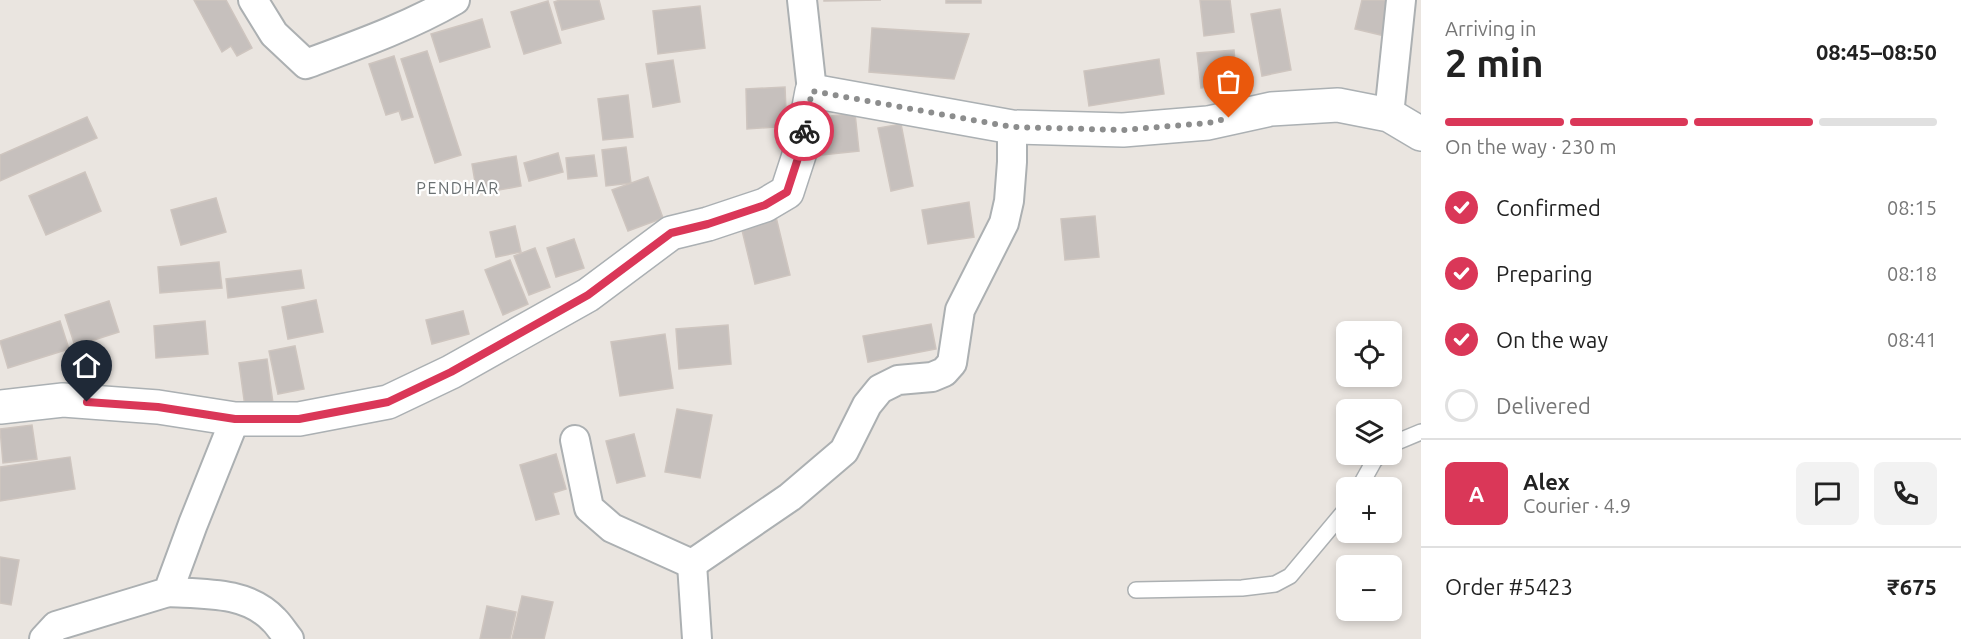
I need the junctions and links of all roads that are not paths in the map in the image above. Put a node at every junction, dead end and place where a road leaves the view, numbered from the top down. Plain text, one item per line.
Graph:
1 (253, 0) edge
2 (455, 0) edge
3 (802, 0) edge
4 (1401, 0) edge
5 (812, 91) junction
6 (1389, 115) junction
7 (1012, 127) junction
8 (1421, 134) edge
9 (0, 407) edge
10 (235, 419) junction
11 (1421, 432) edge
12 (575, 440) dead end
13 (1402, 440) edge
14 (1336, 521) edge
15 (692, 564) junction
16 (1136, 590) dead end
17 (168, 592) junction
18 (44, 639) edge
19 (289, 639) edge
20 (697, 639) edge

1 - 2 street
3 - 5 street
4 - 6 street
5 - 7 street
5 - 10 street
6 - 7 street
6 - 8 street
7 - 15 street
9 - 10 street
10 - 17 street
11 - 13 lane
12 - 15 street
14 - 16 lane
15 - 20 street
17 - 18 street
17 - 19 street

